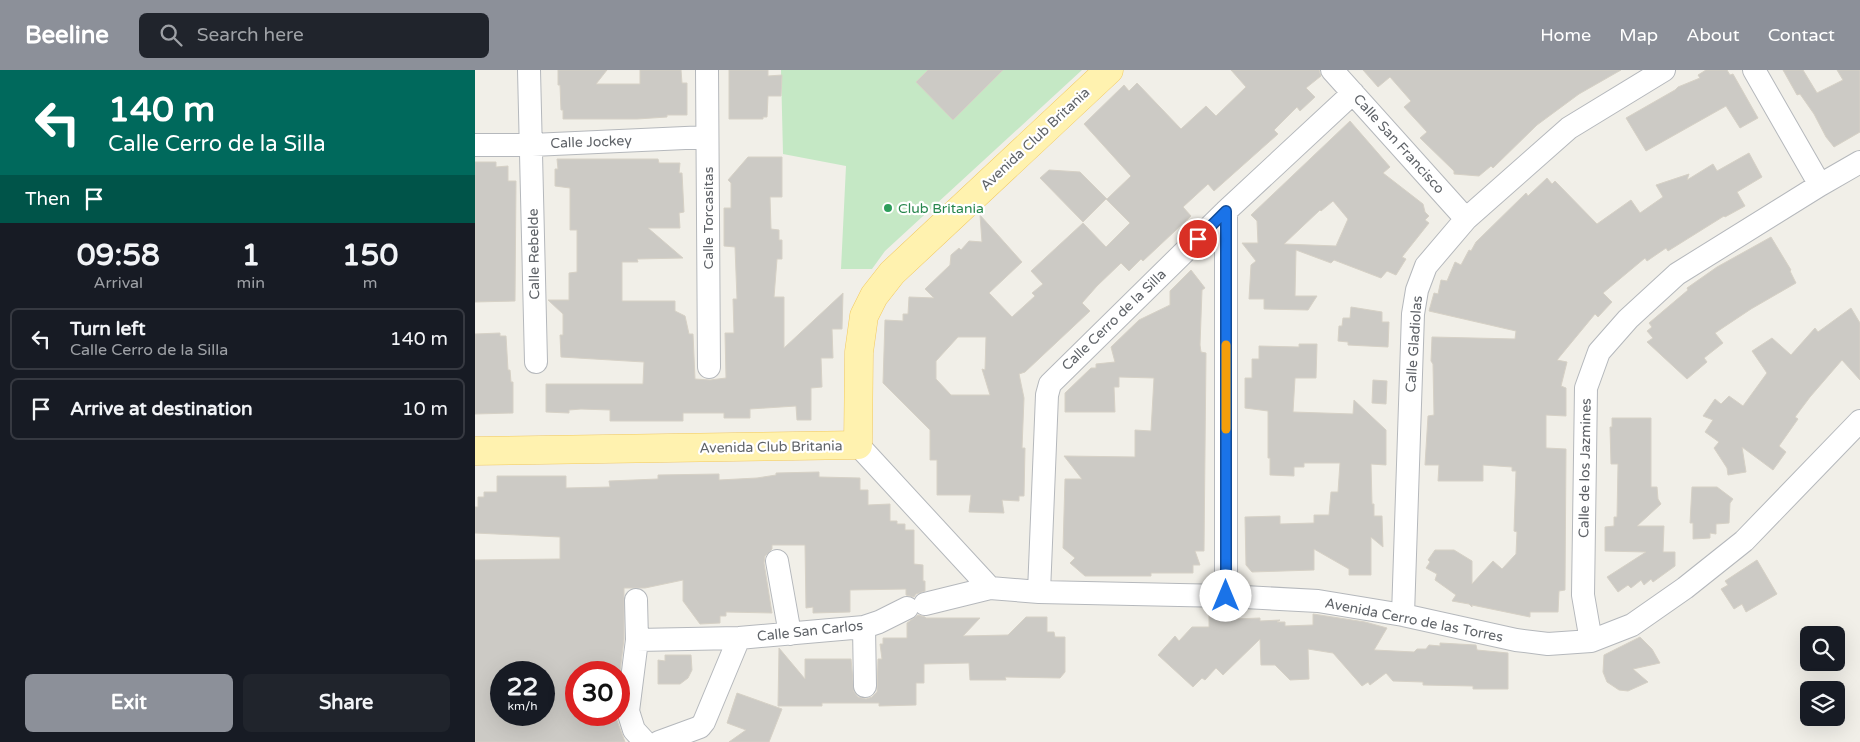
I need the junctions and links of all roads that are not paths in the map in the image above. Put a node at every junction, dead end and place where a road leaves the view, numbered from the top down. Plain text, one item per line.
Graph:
1 (529, 70) edge
2 (707, 70) edge
3 (1109, 70) edge
4 (1332, 70) edge
5 (1663, 70) edge
6 (1754, 70) edge
7 (1353, 93) junction
8 (707, 138) junction
9 (475, 145) edge
10 (532, 145) junction
11 (1860, 162) edge
12 (1820, 185) junction
13 (1226, 211) junction
14 (1466, 219) junction
15 (536, 362) dead end
16 (709, 367) dead end
17 (1860, 420) edge
18 (858, 445) junction
19 (475, 451) edge
20 (777, 561) dead end
21 (990, 588) junction
22 (1039, 592) junction
23 (1226, 596) junction
24 (635, 600) dead end
25 (1403, 614) junction
26 (863, 627) junction
27 (790, 634) junction
28 (739, 638) junction
29 (637, 640) junction
30 (1591, 642) junction
31 (865, 686) dead end
32 (645, 742) edge
33 (659, 742) edge

1 - 10 street, Calle Rebelde
2 - 8 street, Calle Torcasitas
3 - 18 main road, Avenida Club Britania
4 - 7 street, Calle San Francisco
5 - 14 street, Calle Gladiolas
6 - 12 street
7 - 13 street, Calle Cerro de la Silla
7 - 14 street, Calle San Francisco
8 - 10 street, Calle Jockey
8 - 16 street, Calle Torcasitas
9 - 10 street, Calle Jockey
10 - 15 street, Calle Rebelde
11 - 12 street, Calle de los Jazmines
12 - 30 street, Calle de los Jazmines
13 - 22 street, Calle Cerro de la Silla
13 - 23 street
14 - 25 street, Calle Gladiolas
17 - 30 street, Avenida Cerro de las Torres
18 - 19 main road, Avenida Club Britania
18 - 21 street
20 - 27 street
21 - 22 street, Avenida Cerro de las Torres
21 - 26 street, Calle San Carlos
22 - 23 street, Avenida Cerro de las Torres
23 - 25 street, Avenida Cerro de las Torres
24 - 29 street
25 - 30 street, Avenida Cerro de las Torres
26 - 27 street, Calle San Carlos
26 - 31 street
27 - 28 street, Calle San Carlos
28 - 29 street, Calle San Carlos
28 - 33 street, Calle San Carlos
29 - 32 street

